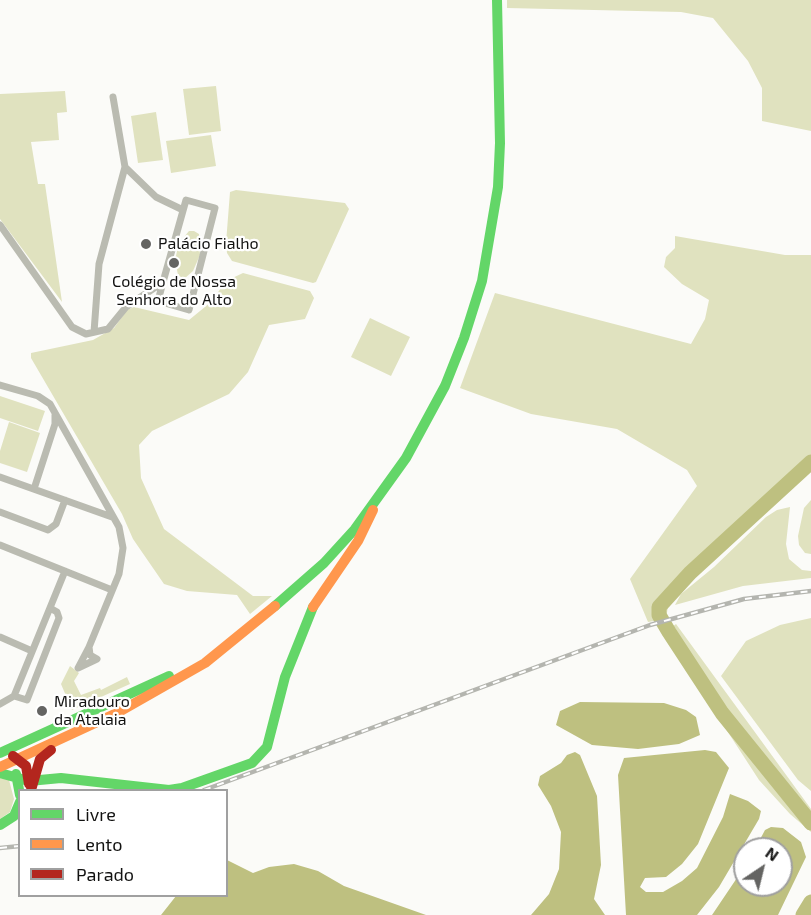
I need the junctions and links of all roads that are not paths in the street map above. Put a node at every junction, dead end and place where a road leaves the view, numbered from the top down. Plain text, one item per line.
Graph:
1 (497, 0) edge
2 (113, 97) dead end
3 (125, 167) junction
4 (183, 210) junction
5 (0, 225) edge
6 (164, 282) junction
7 (94, 332) junction
8 (0, 385) edge
9 (55, 413) junction
10 (64, 430) junction
11 (52, 431) junction
12 (0, 477) edge
13 (34, 489) junction
14 (65, 500) junction
15 (375, 501) junction
16 (0, 512) edge
17 (112, 517) junction
18 (0, 545) edge
19 (65, 571) junction
20 (112, 590) junction
21 (50, 608) junction
22 (242, 635) junction
23 (0, 637) edge
24 (89, 647) junction
25 (32, 651) junction
26 (14, 696) junction
27 (118, 700) junction
28 (0, 704) edge
29 (104, 720) junction
30 (0, 752) edge
31 (17, 759) junction
32 (0, 767) edge
33 (0, 773) edge
34 (16, 778) junction
35 (30, 780) edge
36 (19, 789) edge
37 (161, 789) edge
38 (176, 789) edge
39 (18, 807) edge
40 (18, 822) edge
41 (0, 825) edge
42 (0, 831) edge

1 - 15 main road
2 - 3 street
3 - 4 street
3 - 7 street
4 - 6 street
4 - 6 street
5 - 7 street
6 - 7 street
8 - 9 street
9 - 10 street
9 - 11 street
10 - 11 street
10 - 17 street
11 - 13 street
12 - 13 street
13 - 14 street
14 - 16 street
14 - 17 street
15 - 22 main road
15 - 38 main road
17 - 20 street
18 - 19 street
19 - 20 street
19 - 21 street
20 - 24 street
21 - 25 street
21 - 26 street
22 - 27 main road
22 - 29 main road
23 - 25 street
24 - 24 street
25 - 26 street
26 - 28 street
27 - 30 main road
27 - 31 main road
29 - 31 main road
29 - 35 main road
30 - 31 main road
31 - 32 main road
31 - 34 main road
31 - 35 main road
33 - 34 main road
34 - 35 main road
34 - 36 main road
35 - 37 main road
39 - 41 main road
40 - 42 main road

